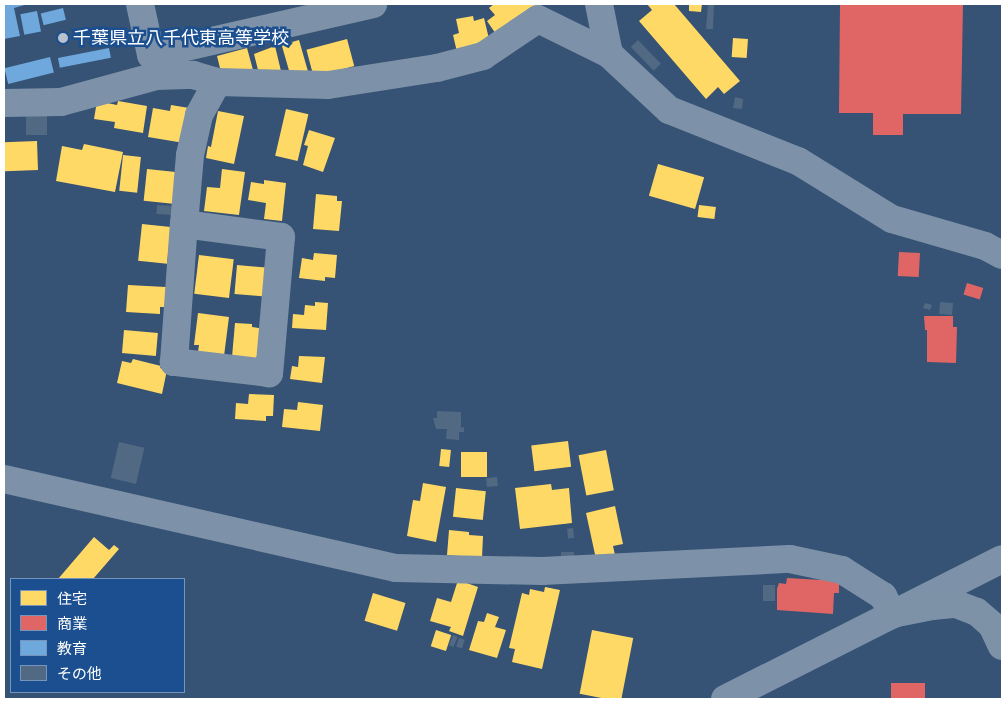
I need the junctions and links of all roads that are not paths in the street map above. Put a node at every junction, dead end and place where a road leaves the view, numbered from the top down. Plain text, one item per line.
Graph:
1 (140, 4) edge
2 (373, 4) edge
3 (599, 4) edge
4 (609, 54) junction
5 (154, 65) junction
6 (217, 82) junction
7 (4, 103) edge
8 (184, 224) junction
9 (1002, 255) edge
10 (4, 479) edge
11 (1002, 559) edge
12 (895, 614) junction
13 (1002, 646) edge
14 (725, 699) edge

1 - 5 street
2 - 5 street
3 - 4 street
4 - 6 street
4 - 9 street
5 - 6 street
5 - 7 street
6 - 8 street
8 - 8 street
10 - 12 street
11 - 12 street
12 - 13 highway
12 - 14 street

